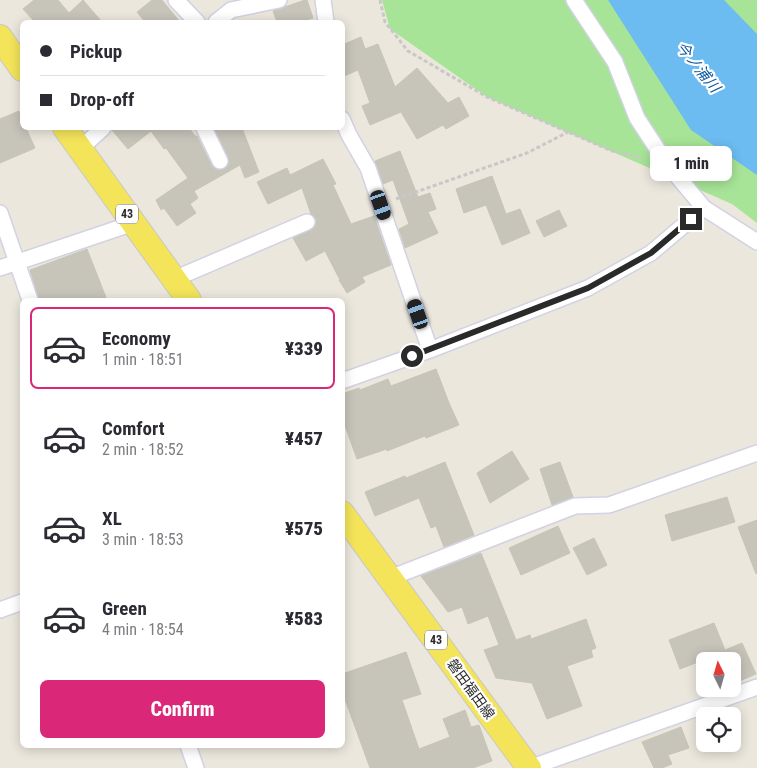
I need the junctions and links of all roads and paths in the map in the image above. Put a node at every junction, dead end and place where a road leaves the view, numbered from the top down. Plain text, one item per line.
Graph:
1 (176, 0) edge
2 (279, 0) edge
3 (323, 0) edge
4 (380, 0) edge
5 (574, 0) edge
6 (195, 20) edge
7 (218, 20) edge
8 (326, 20) edge
9 (0, 38) edge
10 (20, 66) edge
11 (345, 126) edge
12 (66, 130) edge
13 (101, 130) edge
14 (205, 130) edge
15 (568, 132) junction
16 (80, 149) junction
17 (220, 161) dead end
18 (667, 164) junction
19 (381, 205) junction
20 (704, 208) junction
21 (0, 213) edge
22 (307, 222) dead end
23 (134, 223) junction
24 (757, 242) edge
25 (17, 262) junction
26 (0, 268) edge
27 (174, 279) junction
28 (29, 298) edge
29 (188, 298) edge
30 (430, 350) junction
31 (345, 380) edge
32 (757, 453) edge
33 (345, 517) edge
34 (390, 578) junction
35 (20, 603) edge
36 (0, 610) edge
37 (757, 688) edge
38 (189, 748) edge
39 (196, 768) edge
40 (529, 768) edge

1 - 6 street
2 - 7 street
3 - 8 street
4 - 15 path
5 - 18 street
9 - 10 main road
11 - 19 street
12 - 16 main road, 43
13 - 16 street
14 - 17 street
15 - 18 path
15 - 19 path
16 - 23 main road, 43
18 - 20 street
19 - 30 street
20 - 24 street
20 - 30 street
21 - 25 street
22 - 27 street
23 - 25 street
23 - 27 main road, 43
25 - 26 street
25 - 28 street
27 - 29 main road, 43
30 - 31 street
32 - 34 street
33 - 34 main road, 磐田福田線 / 43
34 - 40 main road, 磐田福田線 / 43
35 - 36 street
37 - 40 street
38 - 39 street

